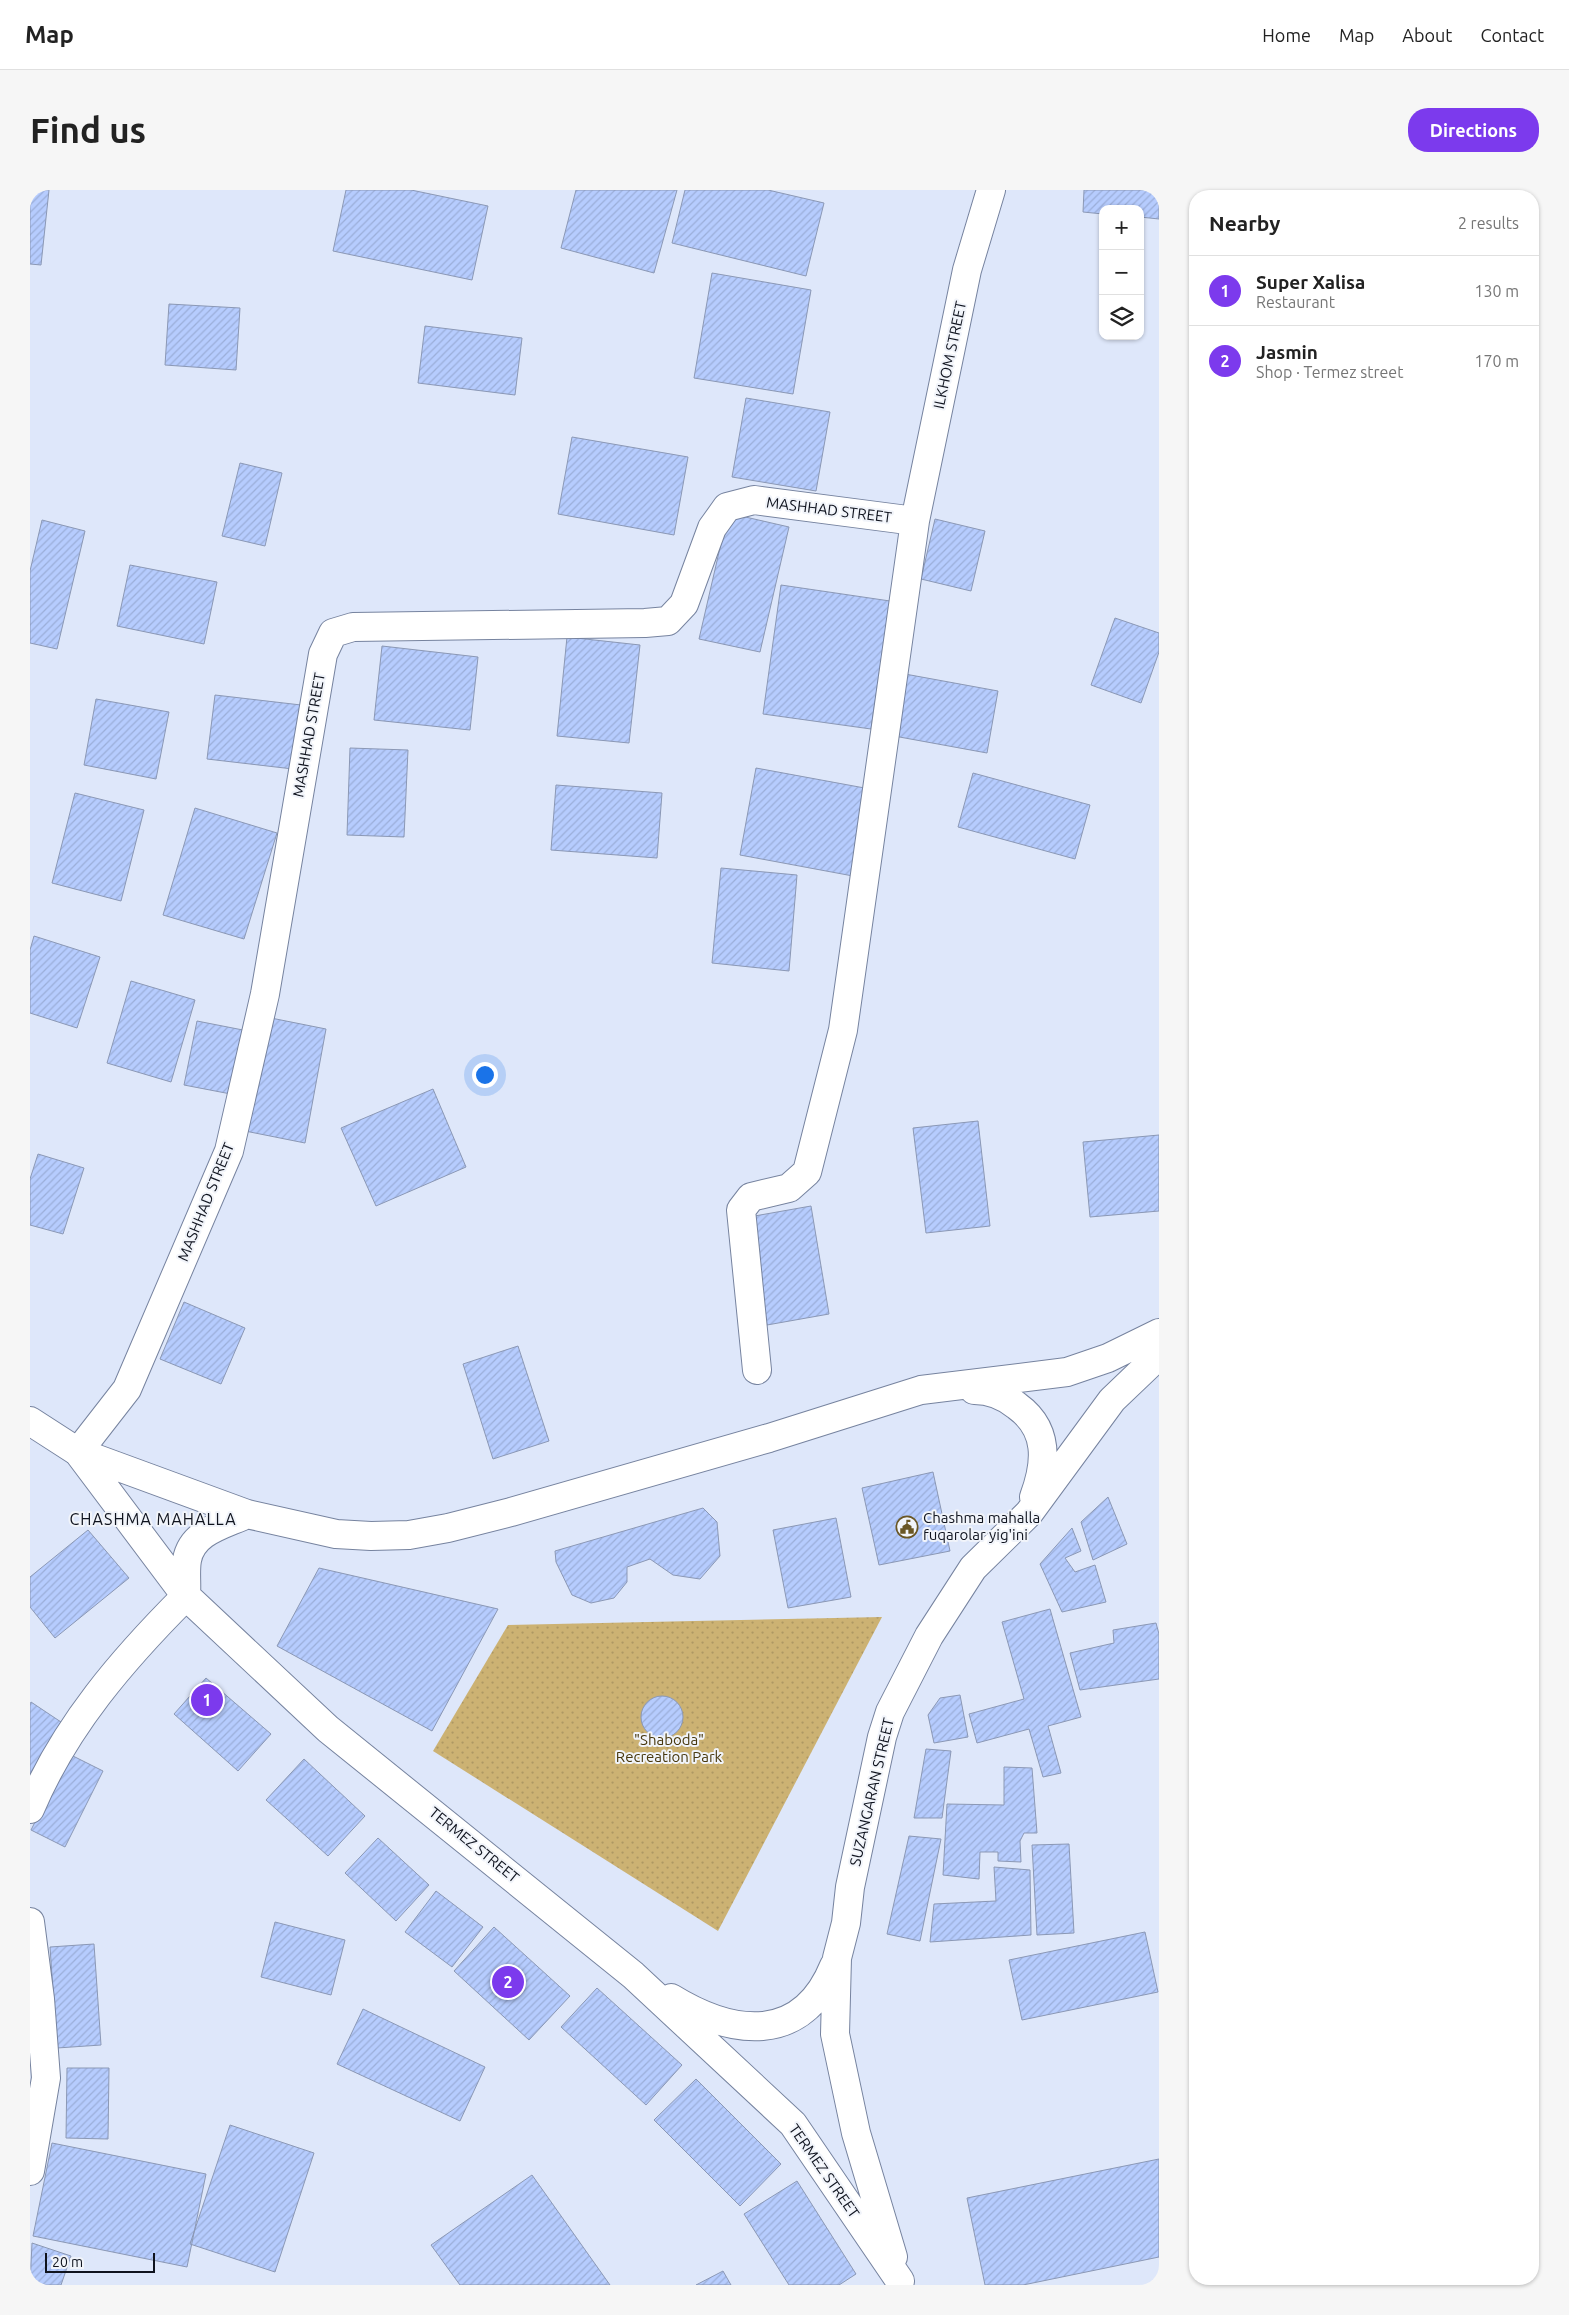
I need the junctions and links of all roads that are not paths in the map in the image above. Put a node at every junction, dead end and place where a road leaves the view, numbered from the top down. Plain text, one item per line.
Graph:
1 (990, 190) edge
2 (915, 521) junction
3 (1159, 1333) edge
4 (1159, 1355) edge
5 (757, 1370) dead end
6 (920, 1390) junction
7 (30, 1421) edge
8 (78, 1452) junction
9 (1028, 1512) junction
10 (246, 1514) junction
11 (186, 1596) junction
12 (30, 1809) edge
13 (30, 1922) edge
14 (837, 1958) junction
15 (633, 1976) junction
16 (30, 2171) edge
17 (900, 2283) edge

1 - 2 main road, ILKHOM STREET
2 - 5 main road, ILKHOM STREET
2 - 8 main road, MASHHAD STREET
3 - 6 main road
4 - 9 main road, SUZANGARAN STREET
6 - 9 main road
6 - 10 main road
7 - 8 main road, TERMEZ STREET
8 - 10 main road
8 - 11 main road, TERMEZ STREET
9 - 14 main road, SUZANGARAN STREET
10 - 11 main road
11 - 12 main road
11 - 15 main road, TERMEZ STREET
13 - 16 main road
14 - 15 main road
14 - 17 main road, SUZANGARAN STREET
15 - 17 main road, TERMEZ STREET

